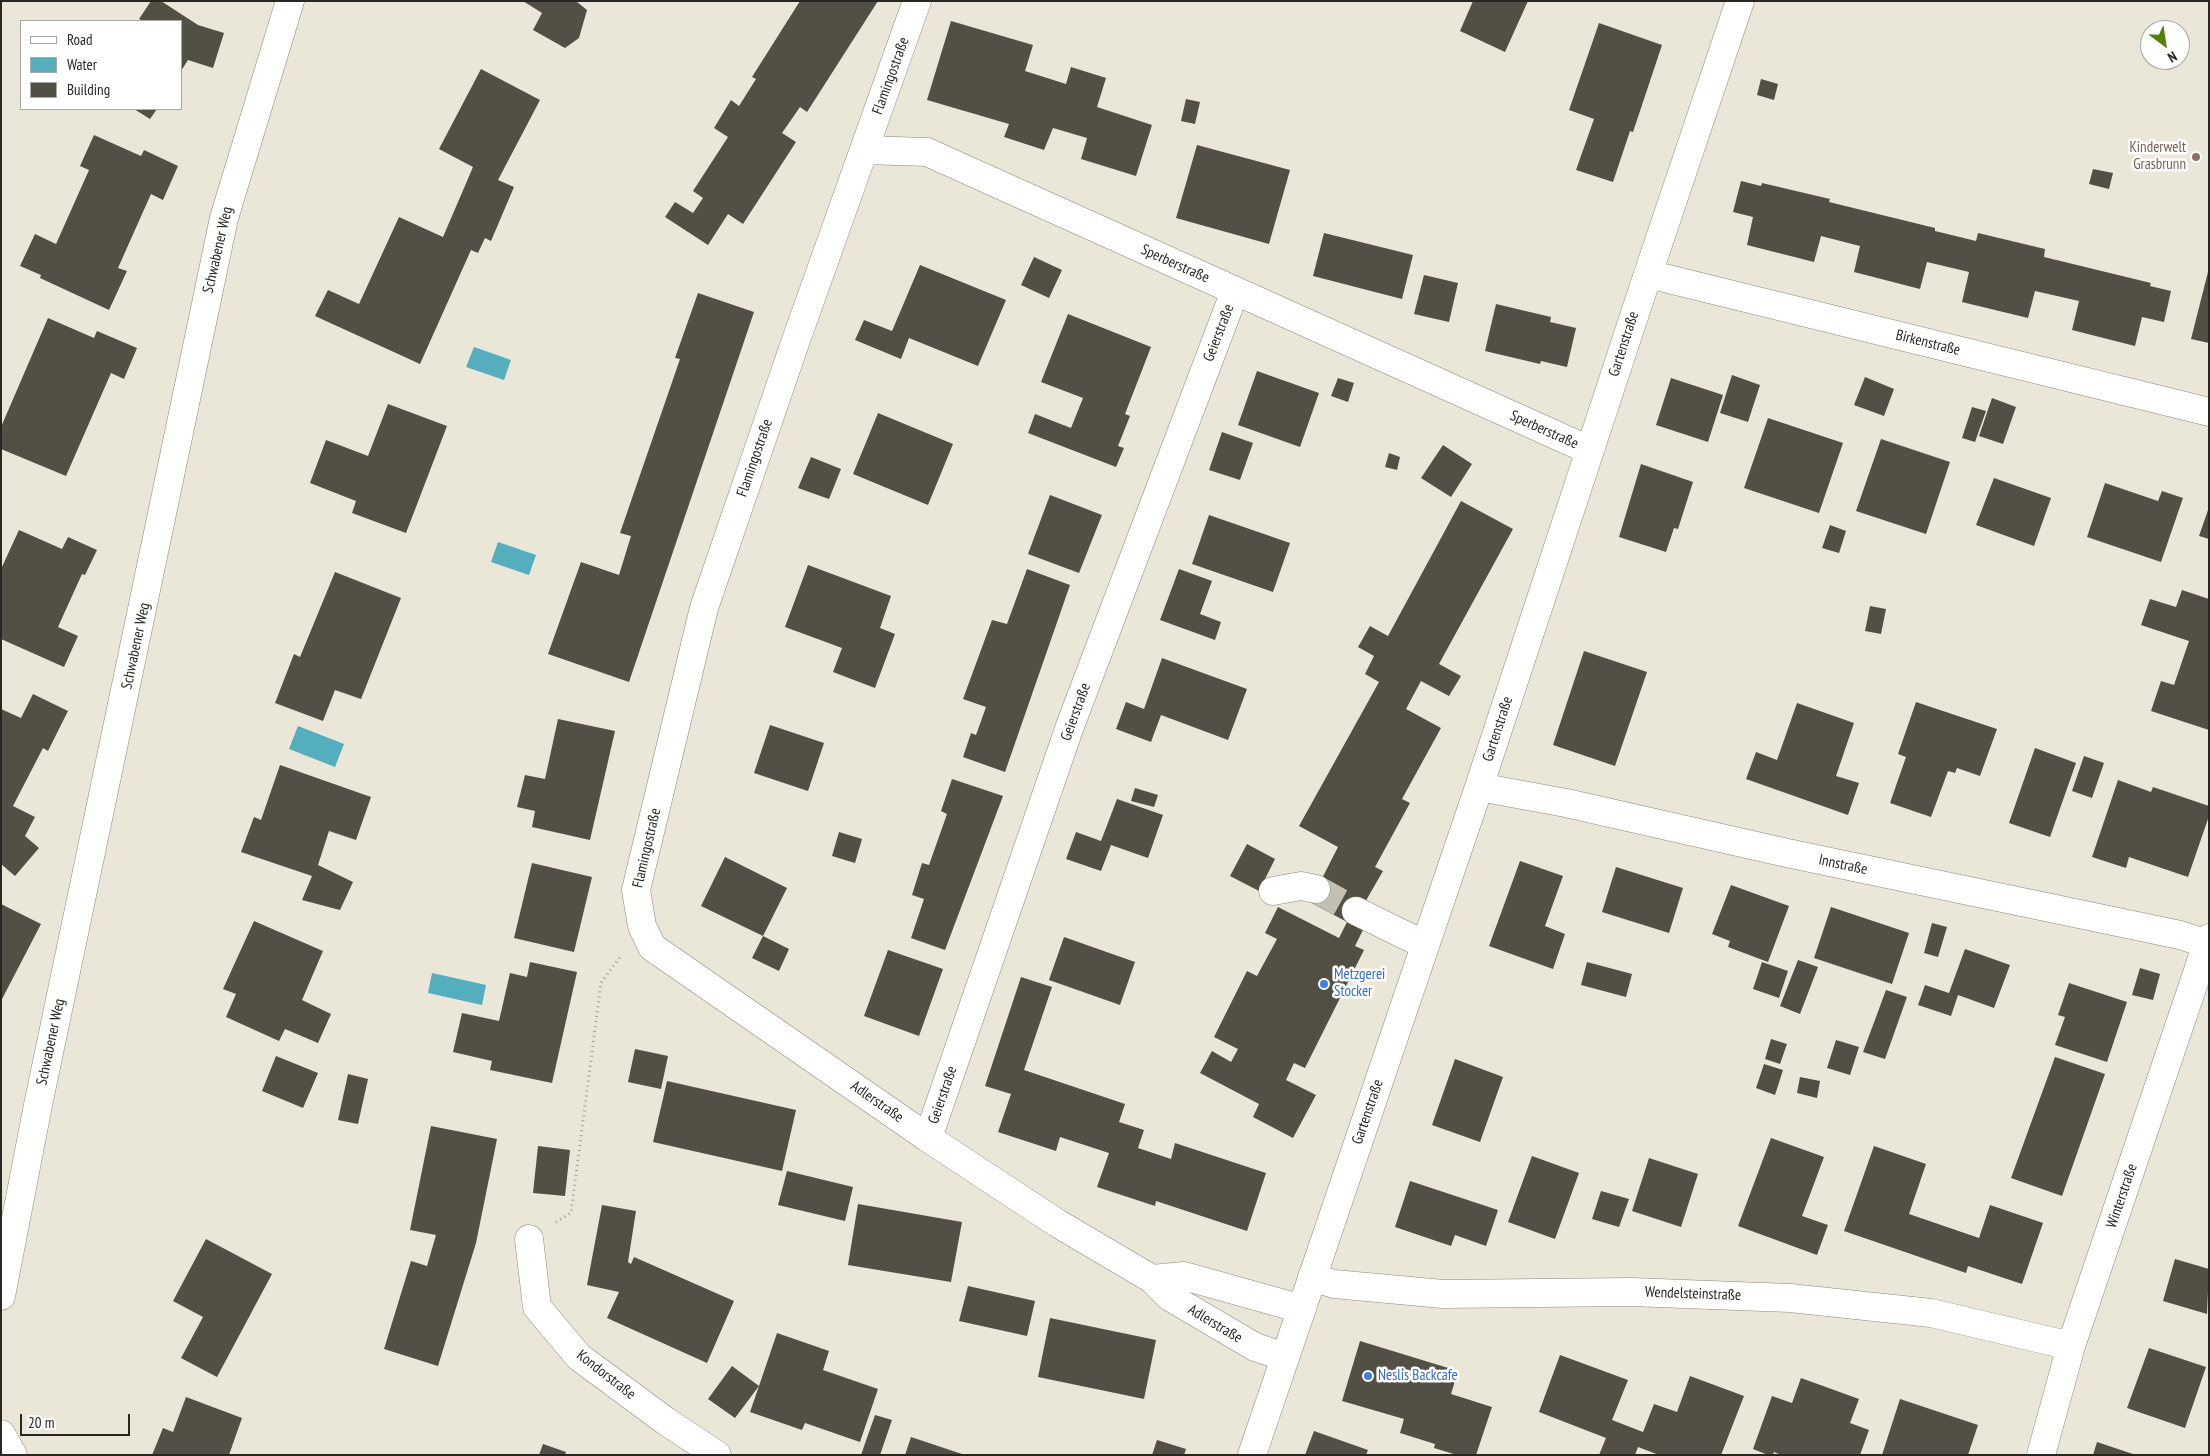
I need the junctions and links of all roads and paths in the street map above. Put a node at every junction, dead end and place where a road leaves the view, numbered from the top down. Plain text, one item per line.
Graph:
1 (290, 1) edge
2 (917, 1) edge
3 (1734, 4) edge
4 (864, 150) junction
5 (1648, 274) junction
6 (1235, 290) junction
7 (2209, 412) edge
8 (1589, 450) junction
9 (1479, 787) junction
10 (1316, 889) tunnel mouth
11 (1273, 890) dead end
12 (1356, 911) tunnel mouth
13 (642, 926) junction
14 (2208, 941) edge
15 (1425, 946) junction
16 (928, 1138) junction
17 (529, 1238) joint
18 (1312, 1277) junction
19 (1152, 1279) junction
20 (1, 1296) edge
21 (1302, 1309) junction
22 (2071, 1346) junction
23 (1285, 1357) junction
24 (1, 1434) edge
25 (14, 1455) edge
26 (717, 1455) edge
27 (1252, 1455) edge
28 (2041, 1455) edge

1 - 20 street, Schwabener Weg
2 - 4 street, Flamingostraße
3 - 5 street, Gartenstraße
4 - 6 street, Sperberstraße
4 - 13 street, Flamingostraße
5 - 7 street, Birkenstraße
5 - 8 street, Gartenstraße
6 - 8 street, Sperberstraße
6 - 16 street, Geierstraße
8 - 9 street, Gartenstraße
9 - 14 street, Innstraße
9 - 15 street, Gartenstraße
10 - 11 street
12 - 15 street
13 - 16 street, Adlerstraße
13 - 17 path
14 - 22 street, Winterstraße
15 - 18 street, Gartenstraße
16 - 19 street, Adlerstraße
17 - 26 street, Kondorstraße
18 - 21 street, Gartenstraße
18 - 22 street, Wendelsteinstraße
19 - 21 street, Adlerstraße
19 - 23 street, Adlerstraße
21 - 23 street, Gartenstraße
22 - 28 street, Winterstraße
23 - 27 street, Gartenstraße
24 - 25 street

